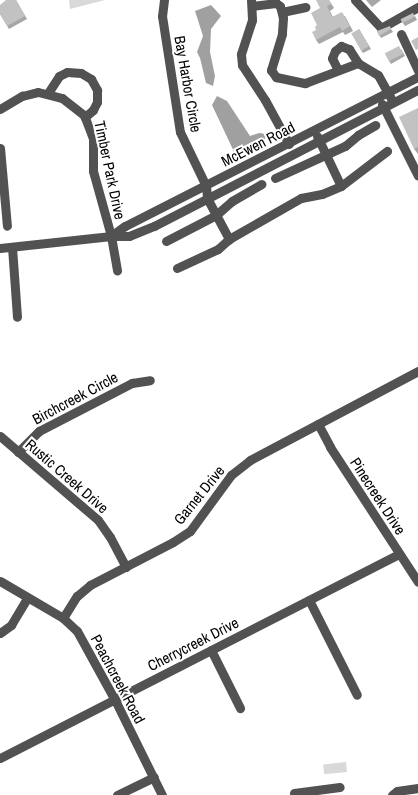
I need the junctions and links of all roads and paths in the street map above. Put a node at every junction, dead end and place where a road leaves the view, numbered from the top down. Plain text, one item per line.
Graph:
1 (164, 0) edge
2 (355, 0) edge
3 (252, 3) edge
4 (305, 7) dead end
5 (418, 8) edge
6 (282, 12) junction
7 (401, 34) dead end
8 (358, 63) junction
9 (338, 70) junction
10 (418, 70) edge
11 (418, 77) edge
12 (418, 90) edge
13 (388, 92) junction
14 (48, 93) junction
15 (378, 97) junction
16 (393, 103) junction
17 (384, 108) junction
18 (0, 109) edge
19 (85, 117) junction
20 (375, 125) dead end
21 (314, 131) junction
22 (319, 141) junction
23 (289, 144) junction
24 (0, 148) edge
25 (387, 151) dead end
26 (326, 155) junction
27 (417, 172) edge
28 (275, 178) dead end
29 (262, 184) dead end
30 (206, 186) junction
31 (341, 186) junction
32 (208, 198) junction
33 (216, 215) junction
34 (7, 226) dead end
35 (110, 236) junction
36 (228, 239) junction
37 (166, 241) dead end
38 (12, 247) junction
39 (0, 248) edge
40 (177, 268) dead end
41 (117, 270) dead end
42 (18, 317) dead end
43 (418, 371) edge
44 (150, 380) dead end
45 (318, 424) junction
46 (0, 436) edge
47 (18, 452) junction
48 (399, 554) junction
49 (126, 567) junction
50 (0, 581) edge
51 (418, 582) edge
52 (27, 598) junction
53 (309, 600) junction
54 (63, 618) junction
55 (0, 633) edge
56 (211, 650) junction
57 (357, 695) dead end
58 (115, 700) junction
59 (240, 708) dead end
60 (0, 758) edge
61 (154, 777) junction
62 (340, 787) dead end
63 (418, 788) edge
64 (293, 791) edge
65 (117, 795) edge
66 (162, 795) edge
67 (392, 795) edge

1 - 30 street, Bay Harbor Circle
2 - 5 street
3 - 6 street
3 - 23 street
4 - 6 street
6 - 9 street
7 - 10 street
8 - 9 street
8 - 9 street
8 - 13 street
11 - 13 street, McEwen Road
12 - 16 street, McEwen Road
13 - 15 street, McEwen Road
13 - 16 street
14 - 18 street, Timber Park Drive
14 - 19 street, Timber Park Drive
14 - 19 street
15 - 17 street
15 - 21 street, McEwen Road
16 - 17 street, McEwen Road
17 - 22 street, McEwen Road
17 - 27 street
19 - 35 street, Timber Park Drive
20 - 26 street
21 - 22 street
21 - 23 street, McEwen Road
22 - 26 street
22 - 32 street, McEwen Road
23 - 30 street, McEwen Road
24 - 34 street
25 - 31 street
26 - 28 street
26 - 31 street
29 - 33 street
30 - 32 street, Bay Harbor Circle
30 - 35 street, McEwen Road
31 - 36 street
32 - 33 street, Bay Harbor Circle
32 - 35 street, McEwen Road
33 - 36 street, Bay Harbor Circle
33 - 37 street
35 - 38 street, McEwen Road
35 - 41 street, Timber Park Drive
36 - 40 street
38 - 39 street, McEwen Road
38 - 42 street
43 - 45 street, Garnet Drive
44 - 47 street, Birchcreek Circle
45 - 48 street, Pinecreek Drive
45 - 49 street, Garnet Drive
46 - 47 street, Rustic Creek Drive
47 - 49 street, Rustic Creek Drive
48 - 51 street, Pinecreek Drive
48 - 53 street, Cherrycreek Drive
49 - 54 street, Garnet Drive
50 - 52 street, Peachcreek Road
52 - 54 street, Peachcreek Road
52 - 55 street
53 - 56 street, Cherrycreek Drive
53 - 57 street
54 - 58 street, Peachcreek Road
56 - 58 street, Cherrycreek Drive
56 - 59 street
58 - 60 street, Cherrycreek Drive
58 - 61 street, Peachcreek Road
61 - 65 street
61 - 66 street, Peachcreek Road
62 - 64 street
63 - 67 street

